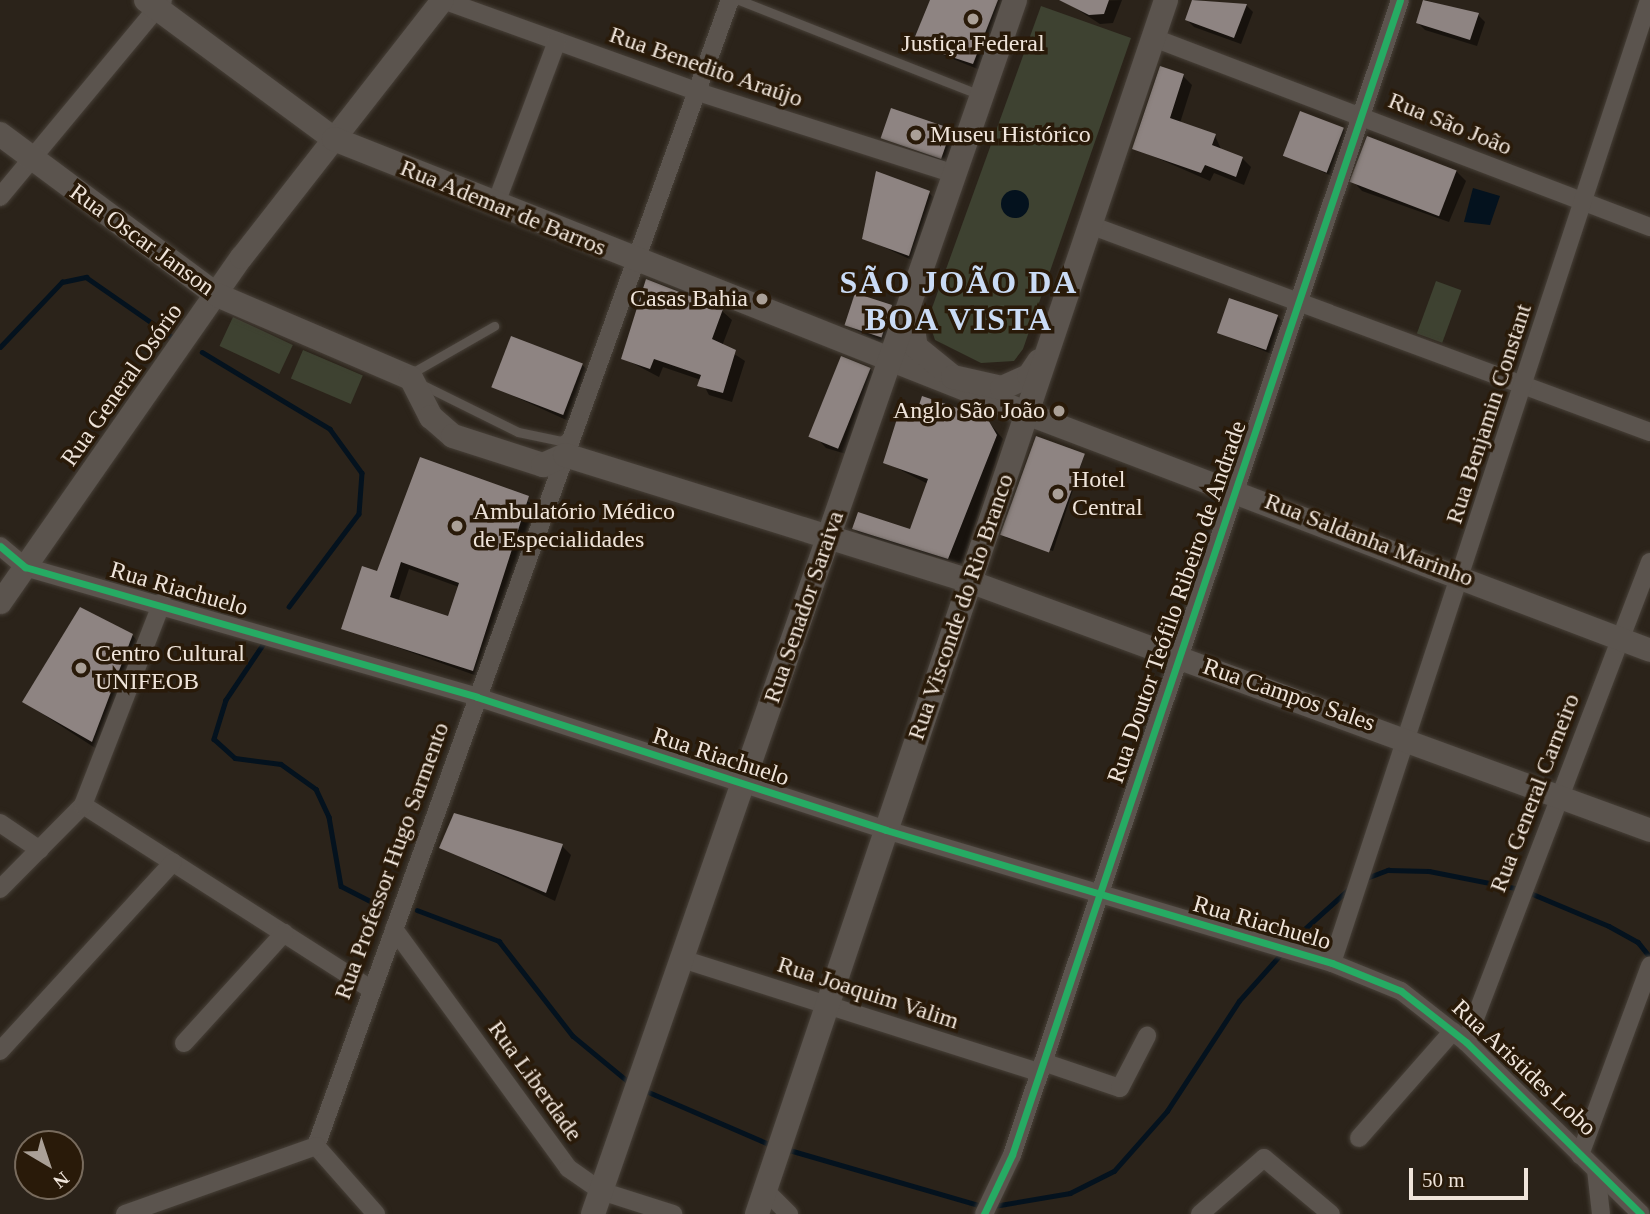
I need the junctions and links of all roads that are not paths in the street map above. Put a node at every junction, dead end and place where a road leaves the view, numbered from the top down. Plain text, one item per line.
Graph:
1 (443, 0) edge
2 (730, 0) edge
3 (739, 0) edge
4 (1015, 0) edge
5 (1166, 0) edge
6 (1400, 0) edge
7 (156, 3) edge
8 (1645, 3) edge
9 (1154, 38) junction
10 (557, 41) junction
11 (698, 92) junction
12 (982, 96) junction
13 (1362, 116) junction
14 (0, 134) edge
15 (334, 139) junction
16 (32, 159) junction
17 (954, 174) junction
18 (0, 197) edge
19 (1584, 204) junction
20 (495, 206) junction
21 (1090, 225) junction
22 (1650, 227) edge
23 (635, 261) junction
24 (217, 295) junction
25 (1299, 302) junction
26 (910, 303) junction
27 (494, 326) dead end
28 (1048, 348) junction
29 (889, 362) junction
30 (409, 377) junction
31 (1524, 388) junction
32 (1026, 413) junction
33 (1650, 432) edge
34 (568, 444) junction
35 (1236, 489) junction
36 (829, 535) junction
37 (0, 547) edge
38 (1650, 562) edge
39 (25, 567) junction
40 (1460, 575) junction
41 (969, 581) junction
42 (0, 602) edge
43 (162, 602) junction
44 (1620, 637) junction
45 (1650, 650) edge
46 (1180, 656) junction
47 (477, 697) junction
48 (1404, 736) junction
49 (743, 785) junction
50 (1561, 793) junction
51 (83, 805) junction
52 (0, 823) edge
53 (886, 830) junction
54 (1650, 830) edge
55 (40, 850) junction
56 (173, 862) junction
57 (0, 889) edge
58 (1099, 896) junction
59 (394, 929) junction
60 (284, 933) junction
61 (682, 959) junction
62 (1332, 963) junction
63 (1650, 965) edge
64 (372, 990) junction
65 (1401, 991) joint
66 (827, 1006) junction
67 (1147, 1036) dead end
68 (1460, 1036) junction
69 (184, 1043) dead end
70 (0, 1051) edge
71 (1041, 1067) junction
72 (1359, 1139) dead end
73 (316, 1146) junction
74 (1580, 1155) junction
75 (1596, 1170) junction
76 (769, 1180) junction
77 (601, 1191) junction
78 (987, 1209) edge
79 (1206, 1212) edge
80 (125, 1214) edge
81 (376, 1214) edge
82 (593, 1214) edge
83 (673, 1214) edge
84 (757, 1214) edge
85 (789, 1214) edge
86 (1331, 1214) edge
87 (1601, 1214) edge
88 (1640, 1214) edge

1 - 10 street, Rua Benedito Araújo
1 - 15 street, Rua General Osório
2 - 11 street, Rua Professor Hugo Sarmento
3 - 12 lane
4 - 12 main road, Rua Senador Saraiva
5 - 9 main road, Rua Visconde do Rio Branco
6 - 13 street, Rua Doutor Teófilo Ribeiro de Andrade
7 - 15 main road, Rua Ademar de Barros
7 - 16 street
8 - 19 street, Rua Benjamin Constant
9 - 13 street, Rua São João
9 - 21 main road, Rua Visconde do Rio Branco
10 - 11 street, Rua Benedito Araújo
10 - 20 street
11 - 17 street, Rua Benedito Araújo
11 - 23 street, Rua Professor Hugo Sarmento
12 - 17 main road, Rua Senador Saraiva
13 - 19 street, Rua São João
13 - 25 street, Rua Doutor Teófilo Ribeiro de Andrade
14 - 16 main road, Rua Oscar Janson
15 - 20 main road, Rua Ademar de Barros
15 - 24 street, Rua General Osório
16 - 18 street
16 - 24 main road, Rua Oscar Janson
17 - 26 main road, Rua Senador Saraiva
19 - 22 street, Rua São João
19 - 31 street, Rua Benjamin Constant
20 - 23 main road, Rua Ademar de Barros
21 - 25 street
21 - 28 main road, Rua Visconde do Rio Branco
23 - 29 main road, Rua Ademar de Barros
23 - 34 street, Rua Professor Hugo Sarmento
24 - 30 main road, Rua Oscar Janson
24 - 39 street, Rua General Osório
25 - 31 street
25 - 35 street, Rua Doutor Teófilo Ribeiro de Andrade
26 - 28 main road
26 - 29 main road, Rua Senador Saraiva
27 - 30 lane
28 - 32 main road, Rua Visconde do Rio Branco
29 - 32 main road, Rua Saldanha Marinho
29 - 36 main road, Rua Senador Saraiva
30 - 34 main road
31 - 33 street
31 - 40 street, Rua Benjamin Constant
32 - 35 street, Rua Saldanha Marinho
32 - 41 main road, Rua Visconde do Rio Branco
34 - 36 main road, Rua Campos Sales
34 - 47 street, Rua Professor Hugo Sarmento
35 - 40 street, Rua Saldanha Marinho
35 - 46 street, Rua Doutor Teófilo Ribeiro de Andrade
36 - 41 main road, Rua Campos Sales
36 - 49 main road, Rua Senador Saraiva
37 - 39 street
38 - 44 street, Rua General Carneiro
39 - 42 street, Rua General Osório
39 - 43 street, Rua Riachuelo
40 - 44 street, Rua Saldanha Marinho
40 - 48 street, Rua Benjamin Constant
41 - 46 street, Rua Campos Sales
41 - 53 main road, Rua Visconde do Rio Branco
43 - 47 street, Rua Riachuelo
43 - 51 street
44 - 45 street, Rua Saldanha Marinho
44 - 50 street, Rua General Carneiro
46 - 48 street, Rua Campos Sales
46 - 58 street, Rua Doutor Teófilo Ribeiro de Andrade
47 - 49 street, Rua Riachuelo
47 - 59 street, Rua Professor Hugo Sarmento
48 - 50 street, Rua Campos Sales
48 - 62 street, Rua Benjamin Constant
49 - 53 street, Rua Riachuelo
49 - 61 main road, Rua Senador Saraiva
50 - 54 street, Rua Campos Sales
50 - 68 street, Rua General Carneiro
51 - 55 street
51 - 56 street
52 - 55 street
53 - 58 street, Rua Riachuelo
53 - 66 main road, Rua Visconde do Rio Branco
55 - 57 street
56 - 60 street
56 - 70 street
58 - 62 street, Rua Riachuelo
58 - 71 street, Rua Doutor Teófilo Ribeiro de Andrade
59 - 64 street, Rua Professor Hugo Sarmento
59 - 77 street, Rua Liberdade
60 - 64 street
60 - 69 street
61 - 66 street, Rua Joaquim Valim
61 - 77 main road, Rua Senador Saraiva
62 - 65 street, Rua Riachuelo
63 - 74 street
64 - 73 street, Rua Professor Hugo Sarmento
65 - 68 street, Rua Aristides Lobo
66 - 71 street, Rua Joaquim Valim
66 - 76 main road, Rua Visconde do Rio Branco
67 - 71 street, Rua Joaquim Valim
68 - 72 street, Rua General Carneiro
68 - 74 street, Rua Aristides Lobo
71 - 78 street, Rua Doutor Teófilo Ribeiro de Andrade
73 - 80 street
73 - 81 street
74 - 75 street, Rua Aristides Lobo
75 - 87 street
75 - 88 street, Rua Aristides Lobo
76 - 84 main road, Rua Visconde do Rio Branco
76 - 85 street
77 - 82 main road, Rua Senador Saraiva
77 - 83 street, Rua Liberdade
79 - 86 street

